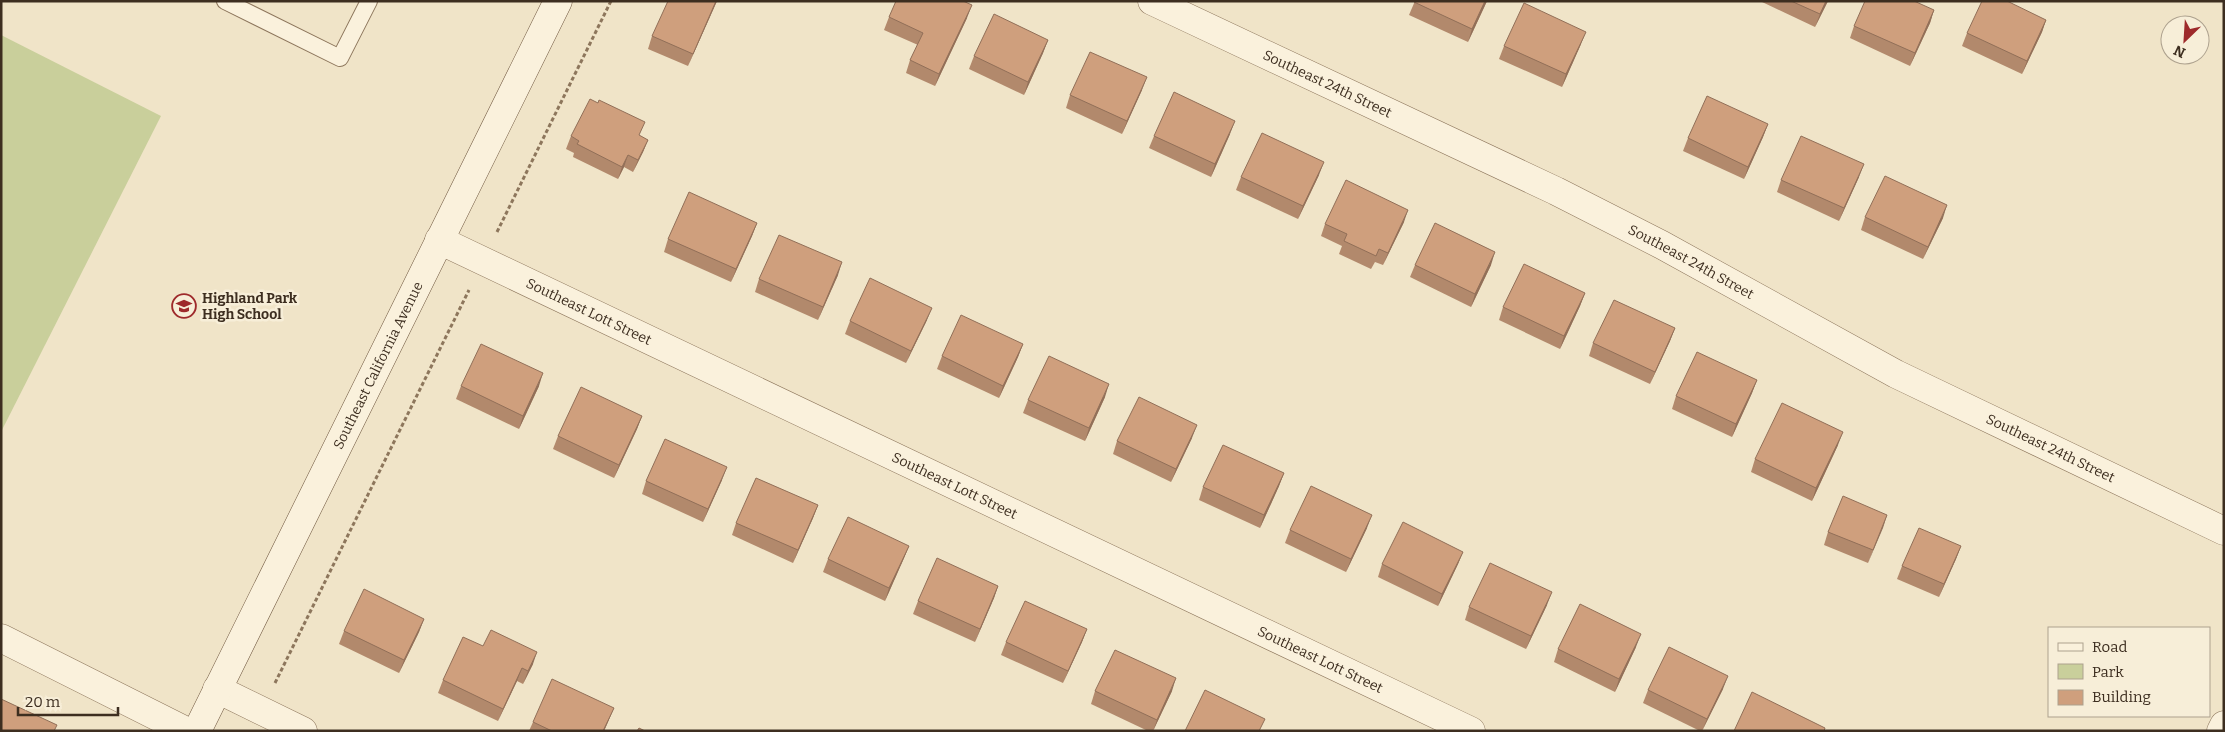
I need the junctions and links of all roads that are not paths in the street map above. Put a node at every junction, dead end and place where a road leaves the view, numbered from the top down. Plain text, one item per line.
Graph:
1 (225, 1) edge
2 (368, 1) edge
3 (558, 1) edge
4 (1152, 1) edge
5 (439, 240) junction
6 (2224, 531) edge
7 (1, 638) edge
8 (217, 689) junction
9 (2224, 725) edge
10 (186, 731) edge
11 (197, 731) edge
12 (304, 731) edge
13 (1471, 731) edge
14 (2221, 731) edge

1 - 2 lane
3 - 5 street, Southeast California Avenue
4 - 6 street, Southeast 24th Street
5 - 8 street, Southeast California Avenue
5 - 13 street, Southeast Lott Street
7 - 10 street
8 - 11 street, Southeast California Avenue
8 - 12 street
9 - 14 street

